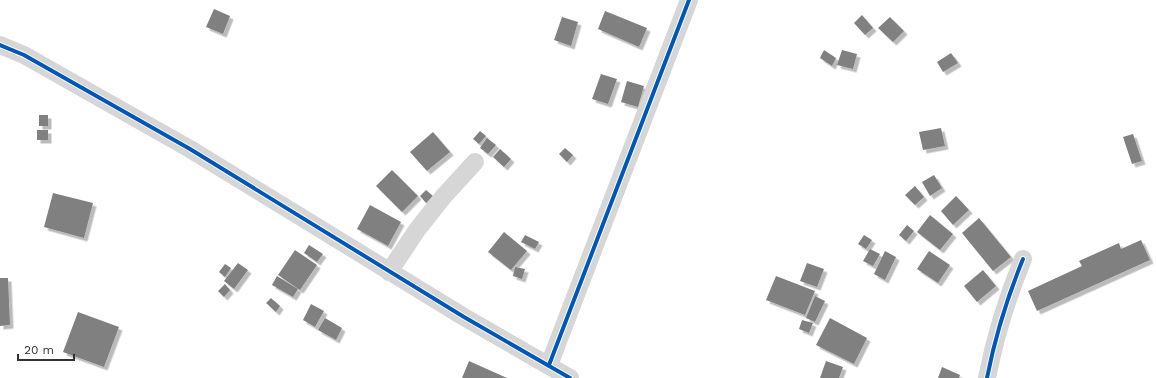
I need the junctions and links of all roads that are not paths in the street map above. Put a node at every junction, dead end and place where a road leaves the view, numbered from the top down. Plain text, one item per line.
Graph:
1 (689, 0) edge
2 (0, 45) edge
3 (475, 162) dead end
4 (1023, 259) dead end
5 (389, 272) junction
6 (549, 365) junction
7 (570, 378) edge
8 (987, 378) edge

1 - 6 street
2 - 5 street
3 - 5 street
4 - 8 street
5 - 6 street
6 - 7 street

